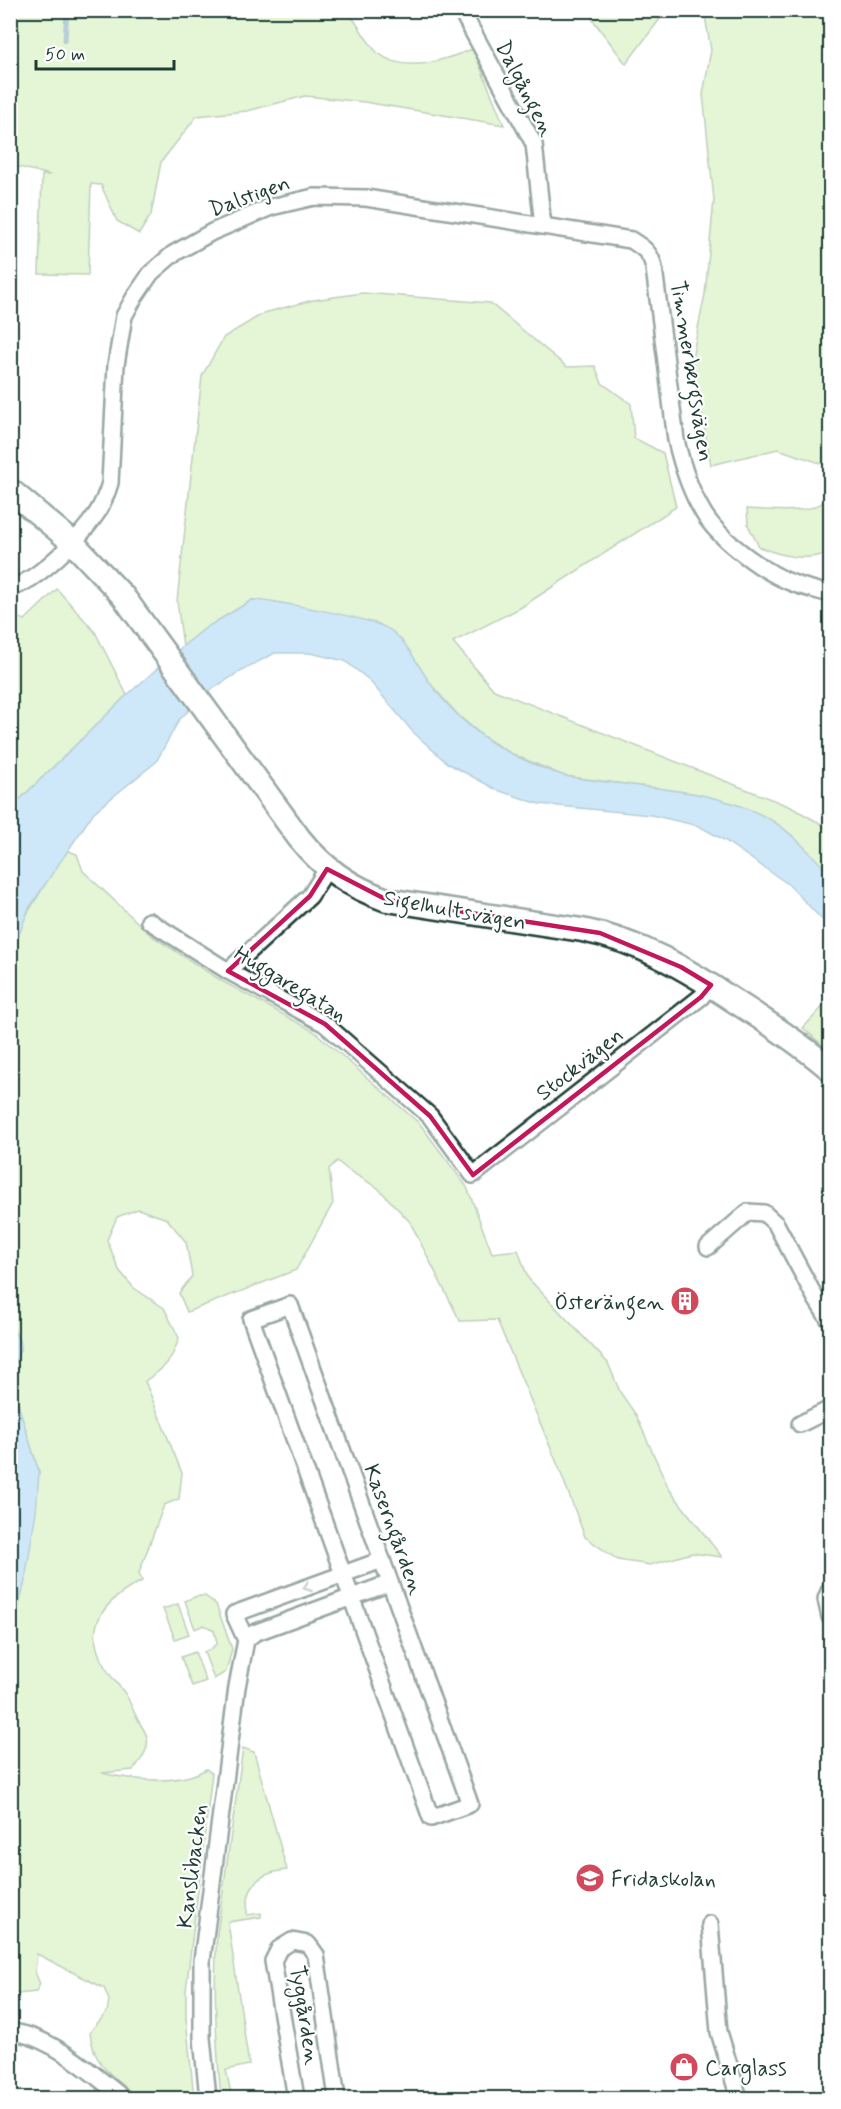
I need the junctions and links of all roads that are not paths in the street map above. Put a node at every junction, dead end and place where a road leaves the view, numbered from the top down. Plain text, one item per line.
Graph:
1 (461, 10) edge
2 (543, 226) junction
3 (652, 258) joint
4 (10, 490) edge
5 (72, 542) junction
6 (10, 588) edge
7 (831, 594) edge
8 (327, 869) junction
9 (148, 921) dead end
10 (228, 971) junction
11 (711, 985) junction
12 (831, 1069) edge
13 (473, 1175) joint
14 (708, 1247) dead end
15 (831, 1321) edge
16 (831, 1409) edge
17 (800, 1424) dead end
18 (382, 1560) junction
19 (343, 1574) junction
20 (390, 1583) junction
21 (831, 1589) edge
22 (351, 1598) junction
23 (831, 1617) edge
24 (246, 1640) junction
25 (710, 1924) dead end
26 (10, 2032) edge
27 (123, 2098) edge
28 (208, 2098) edge
29 (296, 2098) edge
30 (337, 2098) edge
31 (739, 2098) edge

1 - 2 street, Dalgången
2 - 3 street, Dalstigen
2 - 5 street, Dalstigen
3 - 7 street, Timmerbergsvägen
4 - 5 street, Sigelhultsvägen
5 - 6 street, Dalstigen
5 - 8 street, Sigelhultsvägen
8 - 10 street
8 - 11 street, Sigelhultsvägen
9 - 10 street, Huggaregatan
10 - 13 street, Huggaregatan
11 - 12 street, Sigelhultsvägen
11 - 13 street, Stockvägen
14 - 15 street
16 - 17 street
18 - 19 street
18 - 19 street, Kaserngården
18 - 20 street, Kaserngården
19 - 22 street, Kaserngården
19 -> 24 street
20 - 22 street
20 - 22 street, Kaserngården
21 - 23 street
22 - 24 street
24 - 28 street, Kanslibacken
25 - 31 street
26 - 27 street
29 - 30 street, Tyggården

